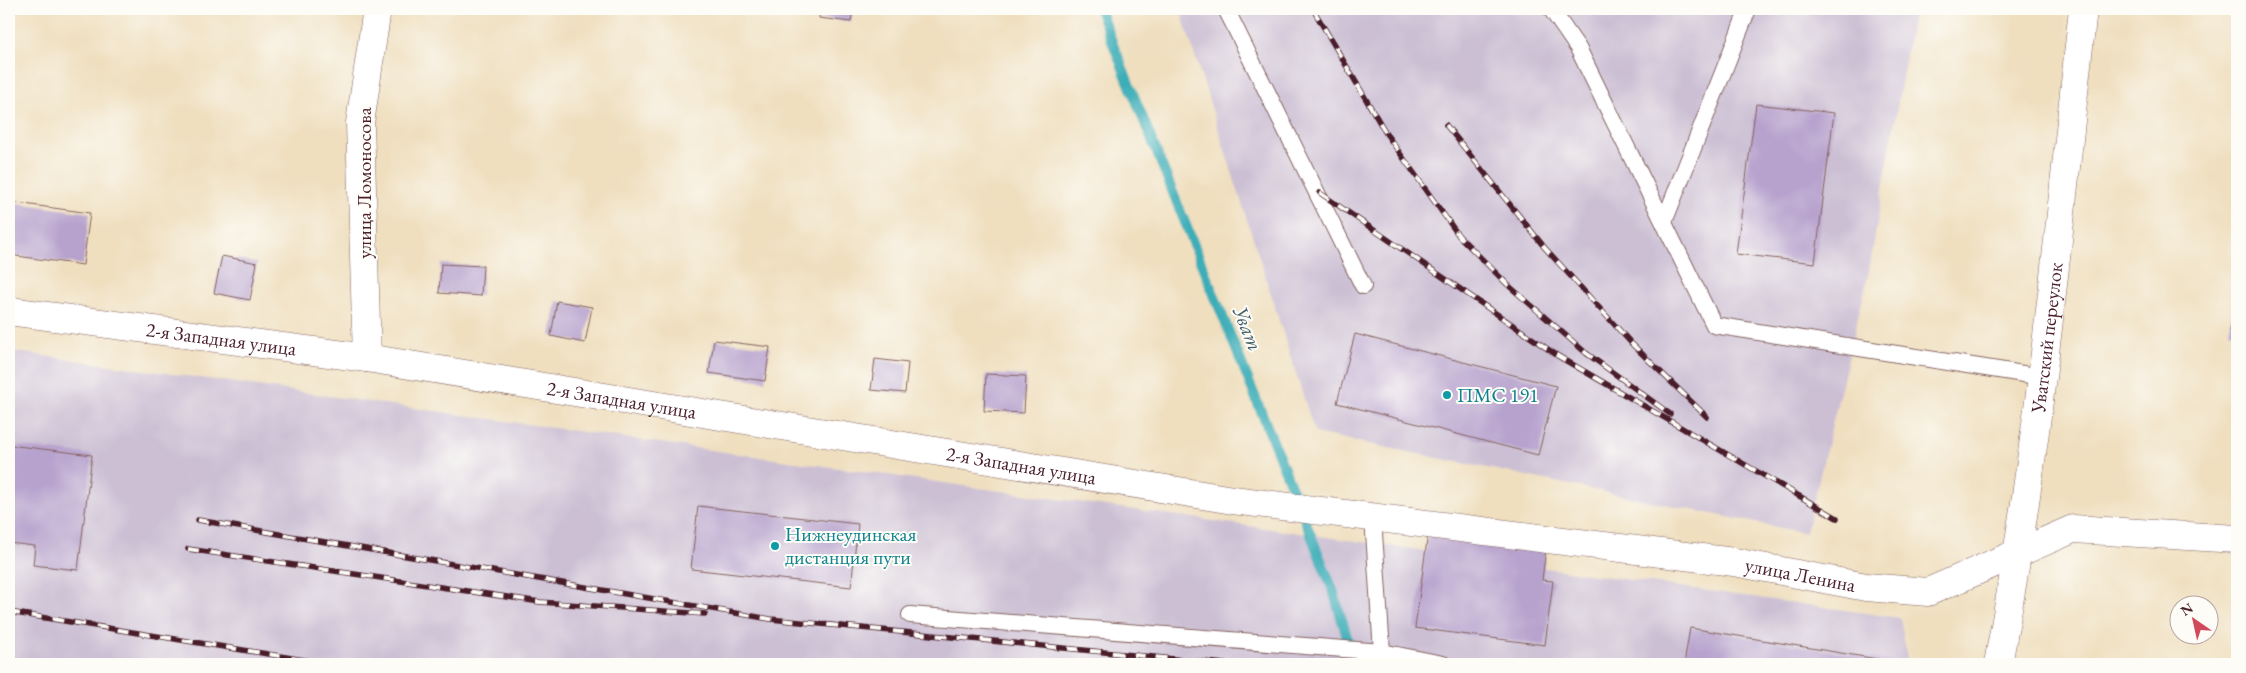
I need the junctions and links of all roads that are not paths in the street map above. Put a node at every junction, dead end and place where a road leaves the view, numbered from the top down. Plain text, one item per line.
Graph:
1 (377, 9) edge
2 (1226, 9) edge
3 (1552, 9) edge
4 (1748, 9) edge
5 (2083, 9) edge
6 (1664, 222) junction
7 (1363, 286) dead end
8 (9, 310) edge
9 (367, 358) junction
10 (2042, 378) junction
11 (1363, 516) junction
12 (2237, 540) edge
13 (2018, 555) junction
14 (910, 615) dead end
15 (1382, 652) junction
16 (1443, 664) edge
17 (1998, 664) edge

1 - 9 street, улица Ломоносова
2 - 7 lane
3 - 6 lane
4 - 6 lane
5 - 10 street, Уватский переулок
6 - 10 lane
8 - 9 street, 2-я Западная улица
9 - 11 street, 2-я Западная улица
10 - 13 street, Уватский переулок
11 - 13 street, улица Ленина
11 - 15 lane
12 - 13 street, улица Ленина
13 - 17 street, Уватский переулок
14 - 15 lane
15 - 16 lane

